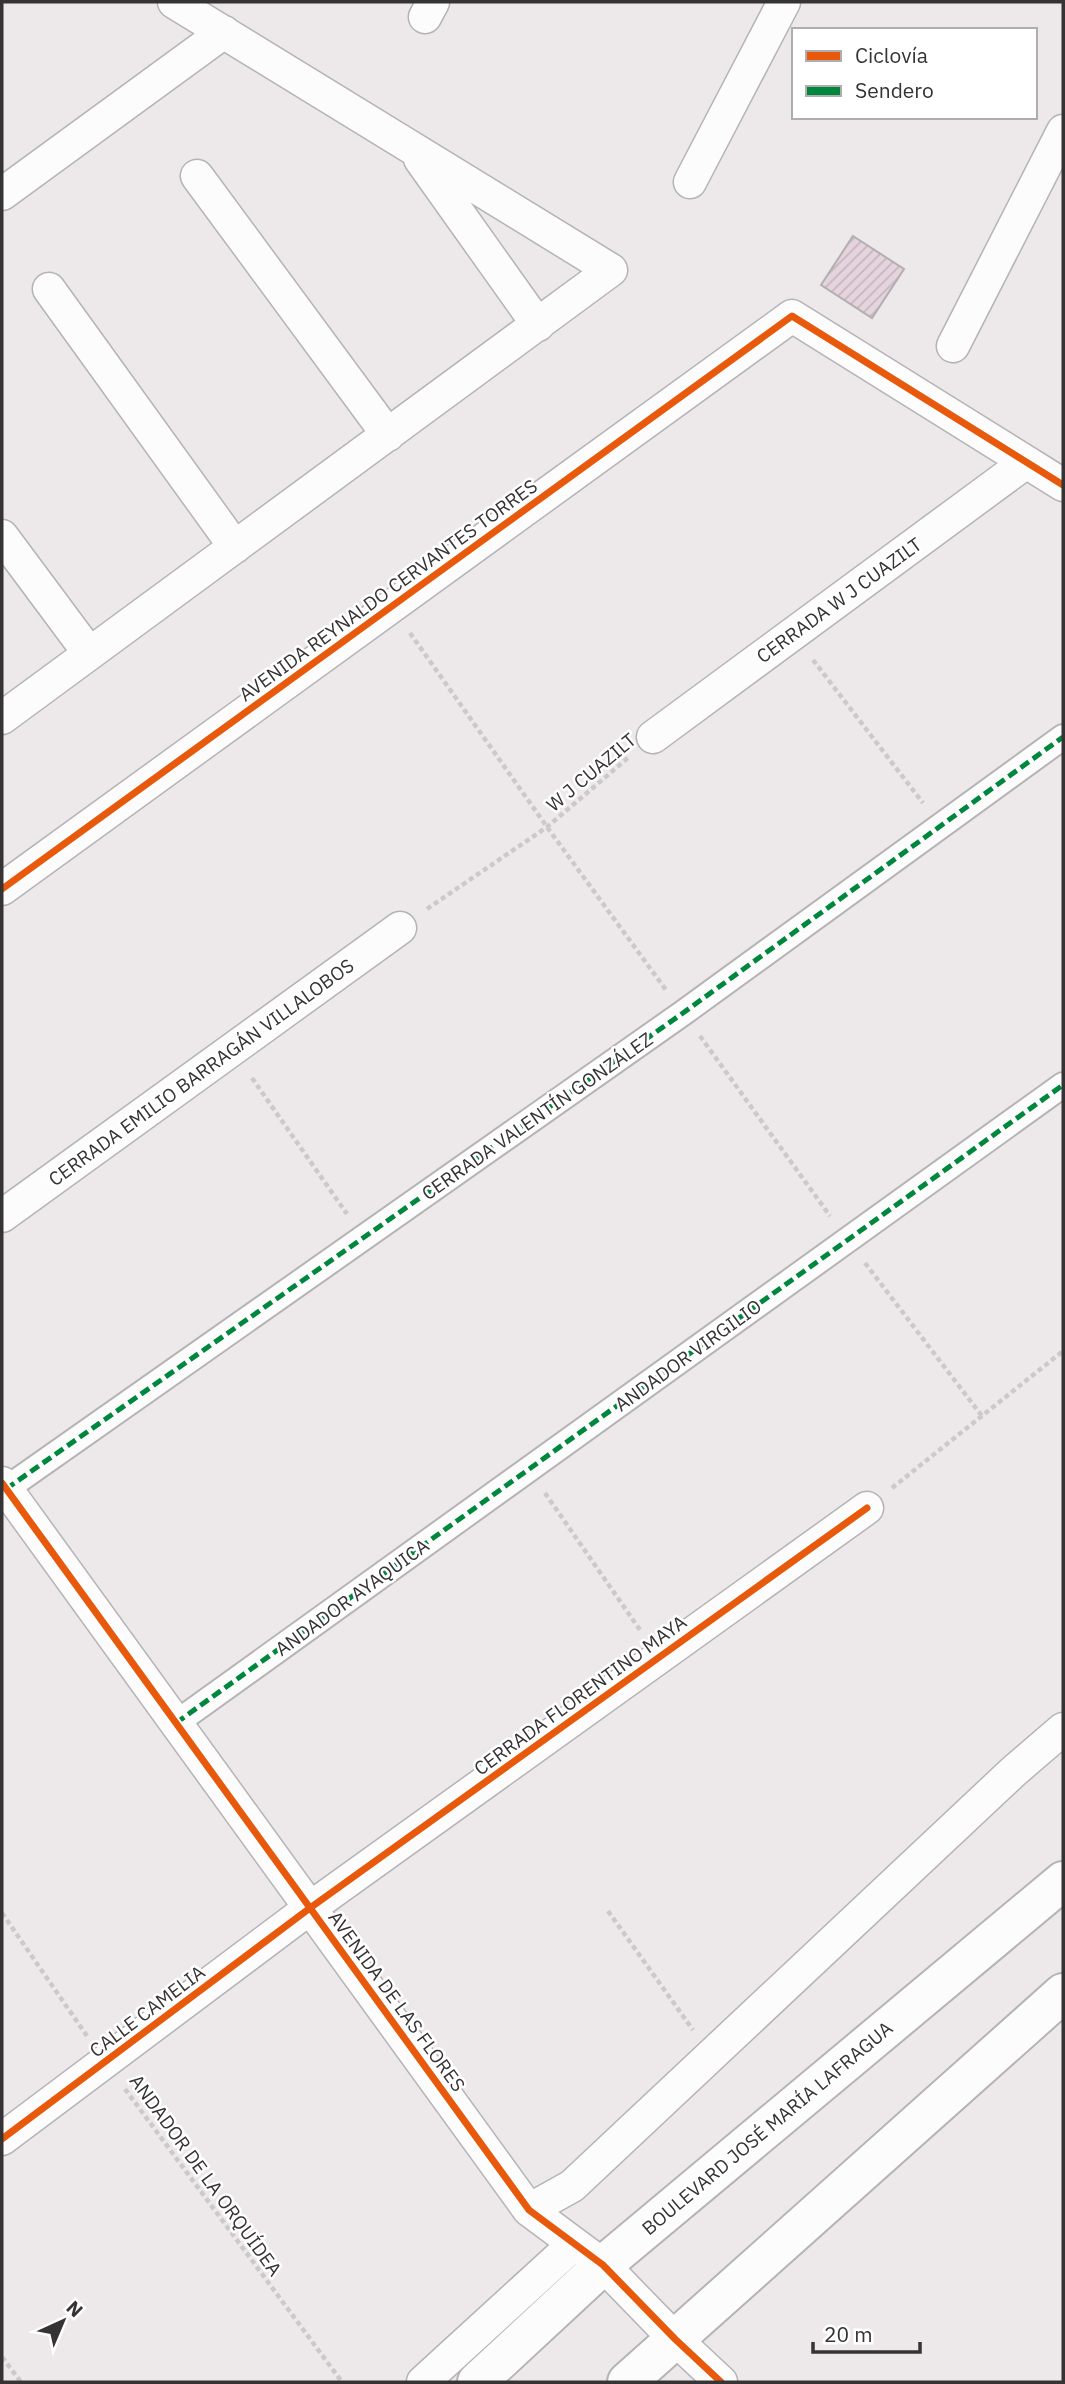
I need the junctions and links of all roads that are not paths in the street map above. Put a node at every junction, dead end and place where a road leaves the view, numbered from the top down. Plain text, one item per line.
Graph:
1 (174, 2) edge
2 (784, 2) edge
3 (224, 32) junction
4 (1063, 131) edge
5 (413, 149) junction
6 (197, 176) dead end
7 (690, 182) dead end
8 (2, 194) edge
9 (49, 289) dead end
10 (538, 325) junction
11 (953, 346) dead end
12 (388, 435) junction
13 (1025, 463) junction
14 (1063, 485) edge
15 (2, 536) edge
16 (235, 547) junction
17 (89, 653) junction
18 (2, 718) edge
19 (653, 737) road end
20 (1063, 737) edge
21 (2, 889) edge
22 (400, 928) road end
23 (1063, 1085) edge
24 (2, 1216) edge
25 (529, 1470) joint
26 (4, 1486) edge
27 (867, 1508) road end
28 (176, 1723) junction
29 (1063, 1729) edge
30 (1063, 1881) edge
31 (310, 1908) junction
32 (1063, 1993) edge
33 (2, 2139) edge
34 (529, 2210) junction
35 (589, 2254) junction
36 (675, 2339) junction
37 (423, 2382) edge
38 (477, 2382) edge
39 (627, 2382) edge
40 (721, 2382) edge

1 - 3 street
2 - 7 street
3 - 5 street
3 - 8 street
4 - 11 street
5 - 10 street
5 - 10 street
6 - 12 street
9 - 16 street
10 - 12 street
12 - 16 street
13 - 14 street
13 - 19 street, CERRADA W J CUAZILT
13 - 21 street, AVENIDA REYNALDO CERVANTES TORRES
15 - 17 street
16 - 17 street
17 - 18 street
20 - 26 street, CERRADA VALENTÍN GONZÁLEZ
22 - 24 street, CERRADA EMILIO BARRAGÁN VILLALOBOS
23 - 25 street, ANDADOR VIRGILIO
25 - 28 street, ANDADOR AYAQUICA
26 - 28 street, AVENIDA DE LAS FLORES
27 - 31 street, CERRADA FLORENTINO MAYA
28 - 31 street, AVENIDA DE LAS FLORES
29 - 34 street
30 - 35 main road, BOULEVARD JOSÉ MARÍA LAFRAGUA
31 - 33 street, CALLE CAMELIA
31 - 34 street, AVENIDA DE LAS FLORES
32 - 36 main road
34 - 35 street, AVENIDA DE LAS FLORES
35 - 36 street, AVENIDA DE LAS FLORES
35 - 37 street
35 - 38 main road, BOULEVARD JOSÉ MARÍA LAFRAGUA
36 - 39 main road
36 - 40 street, AVENIDA DE LAS FLORES

